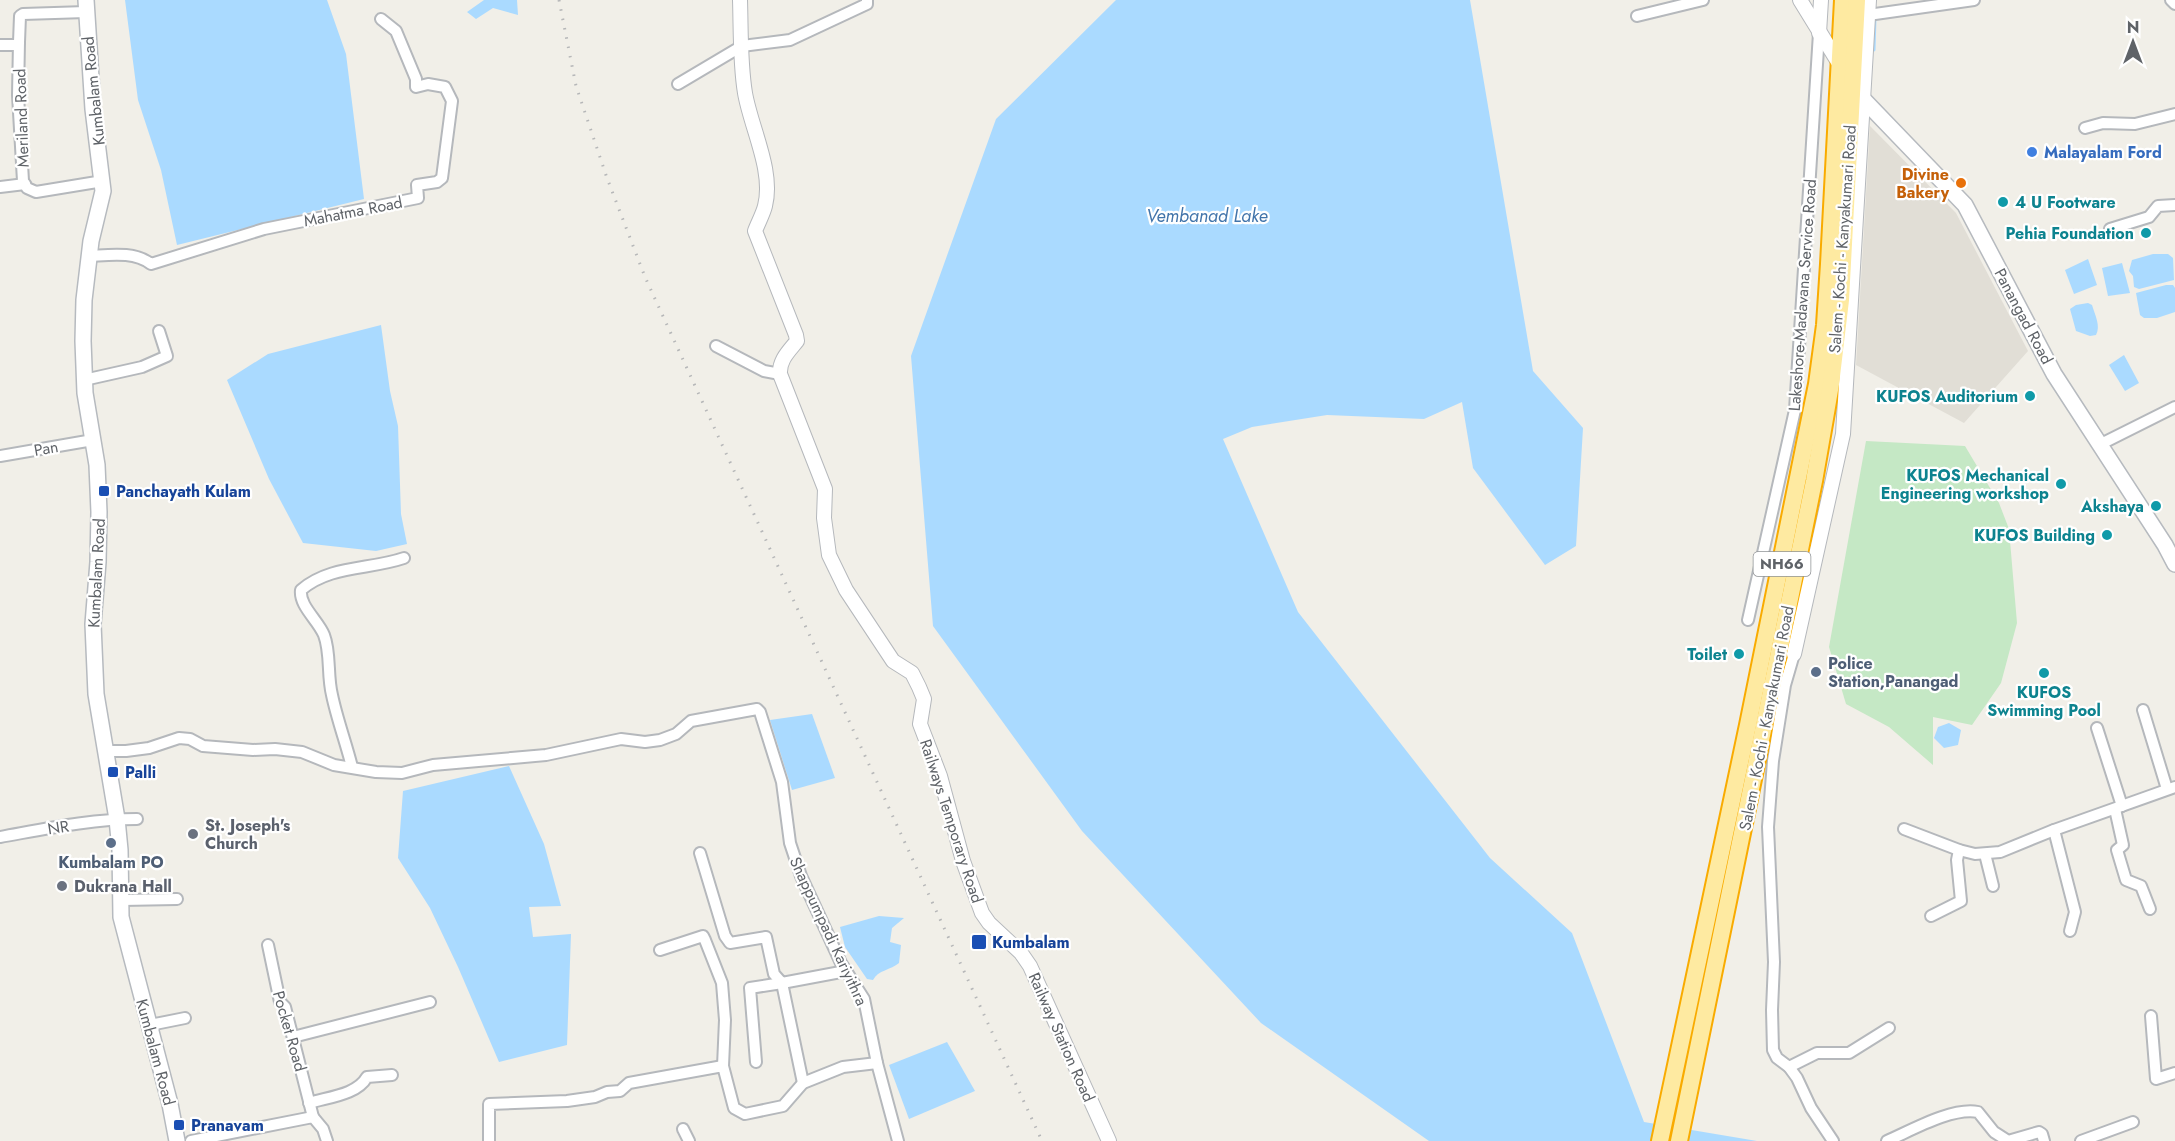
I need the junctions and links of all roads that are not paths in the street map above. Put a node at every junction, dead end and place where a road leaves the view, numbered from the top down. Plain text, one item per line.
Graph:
1 (740, 0) edge
2 (867, 0) edge
3 (1703, 0) edge
4 (1800, 0) edge
5 (1821, 0) edge
6 (1843, 0) edge
7 (1857, 0) edge
8 (1869, 0) edge
9 (1974, 0) edge
10 (2171, 0) edge
11 (2175, 4) edge
12 (86, 6) edge
13 (1868, 15) junction
14 (1637, 16) dead end
15 (381, 19) dead end
16 (1819, 33) junction
17 (19, 42) junction
18 (0, 45) edge
19 (742, 46) junction
20 (1840, 65) junction
21 (678, 84) dead end
22 (1853, 85) junction
23 (1863, 99) junction
24 (2175, 114) edge
25 (2085, 128) dead end
26 (103, 181) junction
27 (25, 184) junction
28 (0, 187) edge
29 (2175, 205) edge
30 (2110, 229) dead end
31 (89, 256) junction
32 (159, 330) dead end
33 (716, 346) dead end
34 (780, 374) junction
35 (84, 380) junction
36 (2175, 407) edge
37 (93, 440) junction
38 (2098, 445) junction
39 (0, 456) edge
40 (404, 558) dead end
41 (2175, 564) edge
42 (1748, 620) dead end
43 (1794, 654) joint
44 (2143, 710) dead end
45 (2097, 728) dead end
46 (104, 751) junction
47 (352, 767) junction
48 (2171, 788) edge
49 (2119, 807) junction
50 (117, 819) junction
51 (137, 819) dead end
52 (1904, 829) dead end
53 (2054, 830) junction
54 (0, 837) edge
55 (1959, 850) junction
56 (700, 853) dead end
57 (1985, 854) junction
58 (1994, 886) dead end
59 (177, 899) dead end
60 (122, 900) junction
61 (2150, 909) dead end
62 (982, 914) joint
63 (1931, 916) dead end
64 (2070, 932) dead end
65 (268, 945) dead end
66 (660, 950) dead end
67 (846, 971) junction
68 (782, 983) junction
69 (430, 1002) dead end
70 (2151, 1016) dead end
71 (185, 1018) dead end
72 (150, 1025) junction
73 (1889, 1028) dead end
74 (292, 1037) junction
75 (756, 1062) dead end
76 (877, 1063) junction
77 (723, 1066) junction
78 (1789, 1067) junction
79 (2175, 1073) edge
80 (392, 1075) dead end
81 (803, 1083) junction
82 (309, 1102) junction
83 (313, 1117) junction
84 (2133, 1122) dead end
85 (683, 1129) dead end
86 (177, 1141) edge
87 (191, 1141) edge
88 (327, 1141) edge
89 (489, 1141) edge
90 (689, 1141) edge
91 (898, 1141) edge
92 (1109, 1141) edge
93 (1660, 1141) edge
94 (1679, 1141) edge
95 (1833, 1141) edge
96 (1887, 1141) edge
97 (2044, 1141) edge
98 (2081, 1141) edge

1 - 19 street
2 - 19 street
3 - 14 street
4 - 16 street
5 - 16 street, Lakeshore-Madavana Service Road
6 - 20 highway, Salem - Kochi - Kanyakumari Road / NH66
7 - 22 highway, Salem - Kochi - Kanyakumari Road / NH66
8 - 13 street
9 - 13 street
10 - 11 street
12 - 17 street, Meriland Road
12 - 26 main road, Kumbalam Road
13 - 23 street
15 - 31 street, Mahatma Road
16 - 20 street
16 - 42 street, Lakeshore-Madavana Service Road
17 - 18 street
17 - 27 street, Meriland Road
19 - 21 street
19 - 34 street
20 - 22 highway
20 - 93 highway, Salem - Kochi - Kanyakumari Road / NH66
22 - 23 main road, Panangad Road
22 - 94 highway, Salem - Kochi - Kanyakumari Road / NH66
23 - 38 main road, Panangad Road
23 - 43 street
24 - 25 street
26 - 27 street, Meriland Road
26 - 31 main road, Kumbalam Road
27 - 28 street
29 - 30 street
31 - 35 main road, Kumbalam Road
32 - 35 street
33 - 34 street
34 - 62 street, Railways Temporary Road
35 - 37 main road, Kumbalam Road
36 - 38 street
37 - 39 street, Pan
37 - 46 main road, Kumbalam Road
38 - 41 main road, Panangad Road
40 - 47 street
43 - 78 street
44 - 48 street
45 - 49 street
46 - 47 street
46 - 50 main road, Kumbalam Road
47 - 67 street, Shappumpadi Kariyithra
48 - 49 street
49 - 53 street
49 - 61 street
50 - 51 street, NR
50 - 54 street, NR
50 - 60 main road, Kumbalam Road
52 - 55 street
53 - 57 street
53 - 64 street
55 - 57 street
55 - 63 street
56 - 68 street
57 - 58 street
59 - 60 street
60 - 72 main road, Kumbalam Road
62 - 92 street, Railway Station Road
65 - 74 street, Pocket Road
66 - 77 street
67 - 68 street
67 - 76 street, Shappumpadi Kariyithra
68 - 75 street
68 - 81 street
69 - 74 street
70 - 79 street
71 - 72 street
72 - 86 main road, Kumbalam Road
73 - 78 street
74 - 82 street, Pocket Road
76 - 81 street
76 - 91 street, Shappumpadi Kariyithra
77 - 81 street
77 - 89 street
78 - 95 street
80 - 82 street
82 - 83 street, Pocket Road
83 - 87 street
83 - 88 street, Pocket Road
84 - 98 street
85 - 90 street
96 - 97 street

